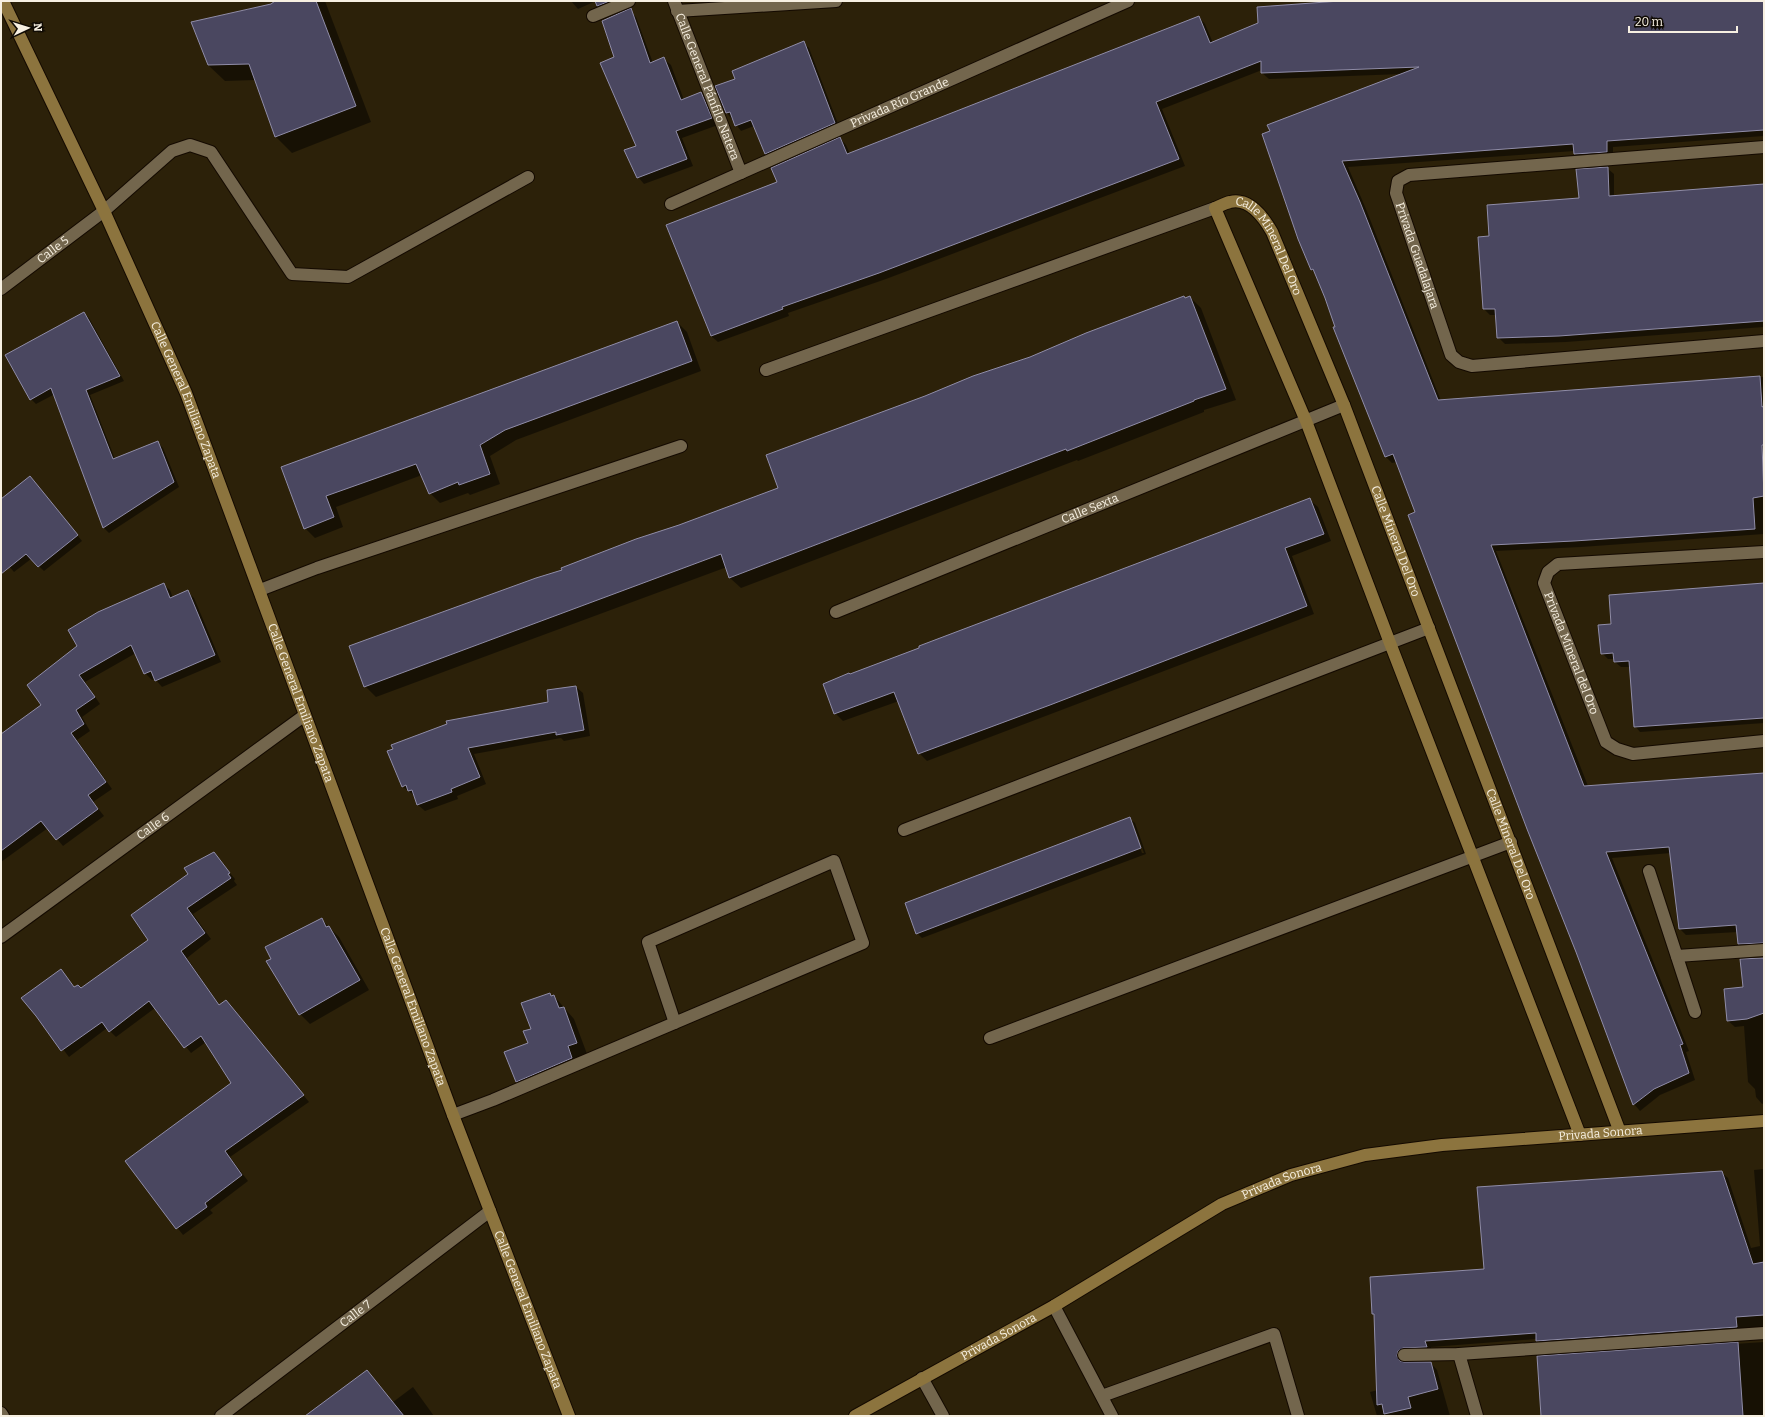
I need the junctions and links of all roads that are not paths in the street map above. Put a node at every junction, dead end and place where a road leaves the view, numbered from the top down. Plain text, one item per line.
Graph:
1 (3, 1) edge
2 (629, 1) edge
3 (836, 1) edge
4 (1128, 1) edge
5 (676, 6) edge
6 (593, 16) dead end
7 (1764, 148) edge
8 (741, 173) junction
9 (528, 177) dead end
10 (671, 204) dead end
11 (1215, 208) junction
12 (104, 211) junction
13 (1, 289) edge
14 (1764, 341) edge
15 (766, 370) dead end
16 (1344, 405) junction
17 (1306, 421) junction
18 (681, 446) dead end
19 (1764, 552) edge
20 (260, 590) junction
21 (836, 612) dead end
22 (1429, 628) junction
23 (1390, 643) junction
24 (306, 715) junction
25 (1764, 741) edge
26 (904, 830) dead end
27 (1511, 842) junction
28 (1472, 857) junction
29 (1649, 871) dead end
30 (1, 937) edge
31 (1764, 950) edge
32 (1677, 956) junction
33 (1695, 1012) dead end
34 (675, 1023) junction
35 (990, 1038) dead end
36 (453, 1116) junction
37 (1764, 1121) edge
38 (1620, 1132) junction
39 (1580, 1135) junction
40 (490, 1211) junction
41 (1054, 1306) junction
42 (1764, 1333) edge
43 (1459, 1354) junction
44 (1404, 1355) dead end
45 (922, 1378) junction
46 (1102, 1396) junction
47 (1, 1413) edge
48 (3, 1416) edge
49 (221, 1416) edge
50 (569, 1416) edge
51 (855, 1416) edge
52 (943, 1416) edge
53 (1112, 1416) edge
54 (1298, 1416) edge
55 (1477, 1416) edge

1 - 12 street, Calle General Emiliano Zapata
2 - 6 street
3 - 5 street
4 - 8 street, Privada Río Grande
5 - 8 street, Calle General Pánfilo Natera
7 - 14 street, Privada Guadalajara
8 - 10 street, Privada Río Grande
9 - 12 street, Calle 5
11 - 15 street
11 - 16 street, Calle Mineral Del Oro
11 - 17 street, Calle Mineral Del Oro
12 - 13 street, Calle 5
12 - 20 street, Calle General Emiliano Zapata
16 - 17 street, Calle Sexta
16 - 22 street, Calle Mineral Del Oro
17 - 21 street, Calle Sexta
17 - 23 street, Calle Mineral Del Oro
18 - 20 street
19 - 25 street, Privada Mineral del Oro
20 - 24 street, Calle General Emiliano Zapata
22 - 23 street
22 - 27 street, Calle Mineral Del Oro
23 - 26 street
23 - 28 street, Calle Mineral Del Oro
24 - 30 street, Calle 6
24 - 36 street, Calle General Emiliano Zapata
27 - 28 street
27 - 38 street, Calle Mineral Del Oro
28 - 35 street
28 - 39 street, Calle Mineral Del Oro
29 - 32 street
31 - 32 street
32 - 33 street
34 - 34 street
34 - 36 street
36 - 40 street, Calle General Emiliano Zapata
37 - 38 street, Privada Sonora
38 - 39 street, Privada Sonora
39 - 41 street, Privada Sonora
40 - 49 street, Calle 7
40 - 50 street, Calle General Emiliano Zapata
41 - 45 street, Privada Sonora
41 - 46 street
42 - 43 street
43 - 44 street
43 - 55 street
45 - 51 street, Privada Sonora
45 - 52 street
46 - 53 street
46 - 54 street
47 - 48 street

